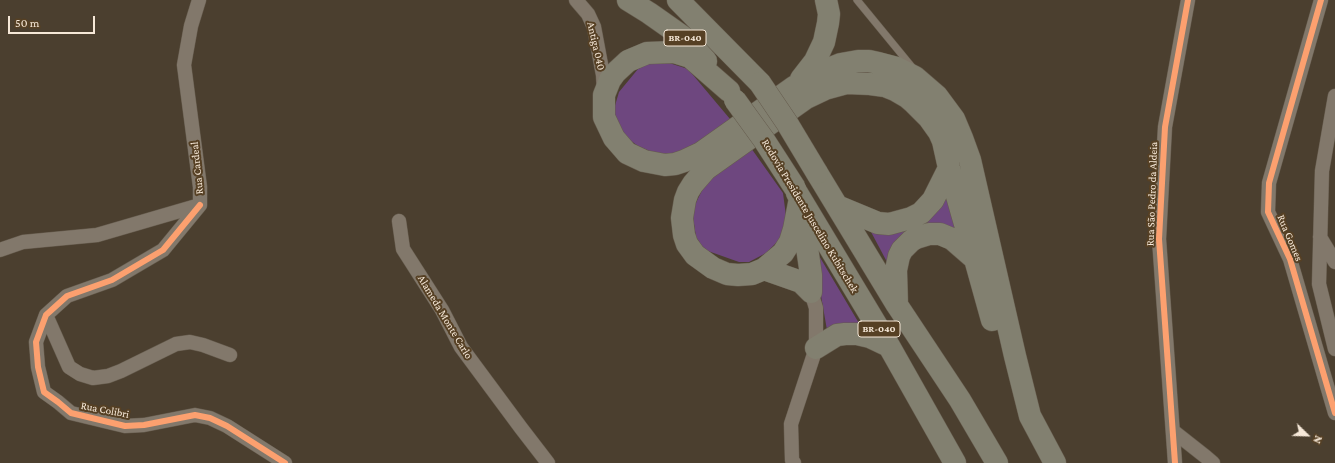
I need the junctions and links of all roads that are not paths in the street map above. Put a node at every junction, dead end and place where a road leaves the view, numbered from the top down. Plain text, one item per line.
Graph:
1 (200, 0) edge
2 (576, 0) edge
3 (628, 0) edge
4 (678, 0) edge
5 (826, 0) edge
6 (857, 0) edge
7 (1188, 0) edge
8 (1321, 0) edge
9 (794, 87) junction
10 (930, 89) junction
11 (604, 95) junction
12 (732, 96) junction
13 (1335, 96) edge
14 (949, 168) junction
15 (797, 193) junction
16 (200, 204) junction
17 (837, 206) junction
18 (399, 221) dead end
19 (1320, 237) junction
20 (0, 250) edge
21 (975, 259) junction
22 (1335, 262) edge
23 (764, 269) junction
24 (811, 292) junction
25 (896, 305) junction
26 (46, 316) junction
27 (889, 346) junction
28 (816, 348) junction
29 (1335, 350) edge
30 (230, 355) dead end
31 (1335, 413) edge
32 (1172, 431) junction
33 (285, 463) edge
34 (548, 463) edge
35 (794, 463) edge
36 (954, 463) edge
37 (997, 463) edge
38 (1042, 463) edge
39 (1055, 463) edge
40 (1175, 463) edge
41 (1213, 463) edge

1 - 16 street, Rua Cardeal
2 - 11 street, Antiga 040
3 - 12 highway, Rodovia Presidente Juscelino Kubitschek / BR-040
4 - 17 highway, BR-040, bridge
5 - 9 highway
6 - 10 lane
7 - 32 street, Rua São Pedro da Aldeia
8 - 31 street, Rua Gomes
9 - 10 highway
9 - 11 highway
10 - 39 highway
11 - 12 highway
12 - 15 highway, Rodovia Presidente Juscelino Kubitschek / BR-040, bridge
13 - 19 street
14 - 17 highway
14 - 21 highway
14 - 23 highway
15 - 23 highway
15 - 24 highway
15 - 27 highway, Rodovia Presidente Juscelino Kubitschek / BR-040
16 - 20 street, Rua Cardeal
16 - 26 street, Rua Colibri
17 - 25 highway, BR-040
18 - 34 street, Alameda Monte Carlo
19 - 22 street
19 - 29 street
21 - 25 highway
21 - 38 highway
23 - 24 highway
24 - 28 street
25 - 37 highway, BR-040
26 - 30 street
26 - 33 street, Rua Colibri
27 - 28 highway
27 - 36 highway, Rodovia Presidente Juscelino Kubitschek / BR-040
28 - 35 street
32 - 40 street, Rua São Pedro da Aldeia
32 - 41 street

